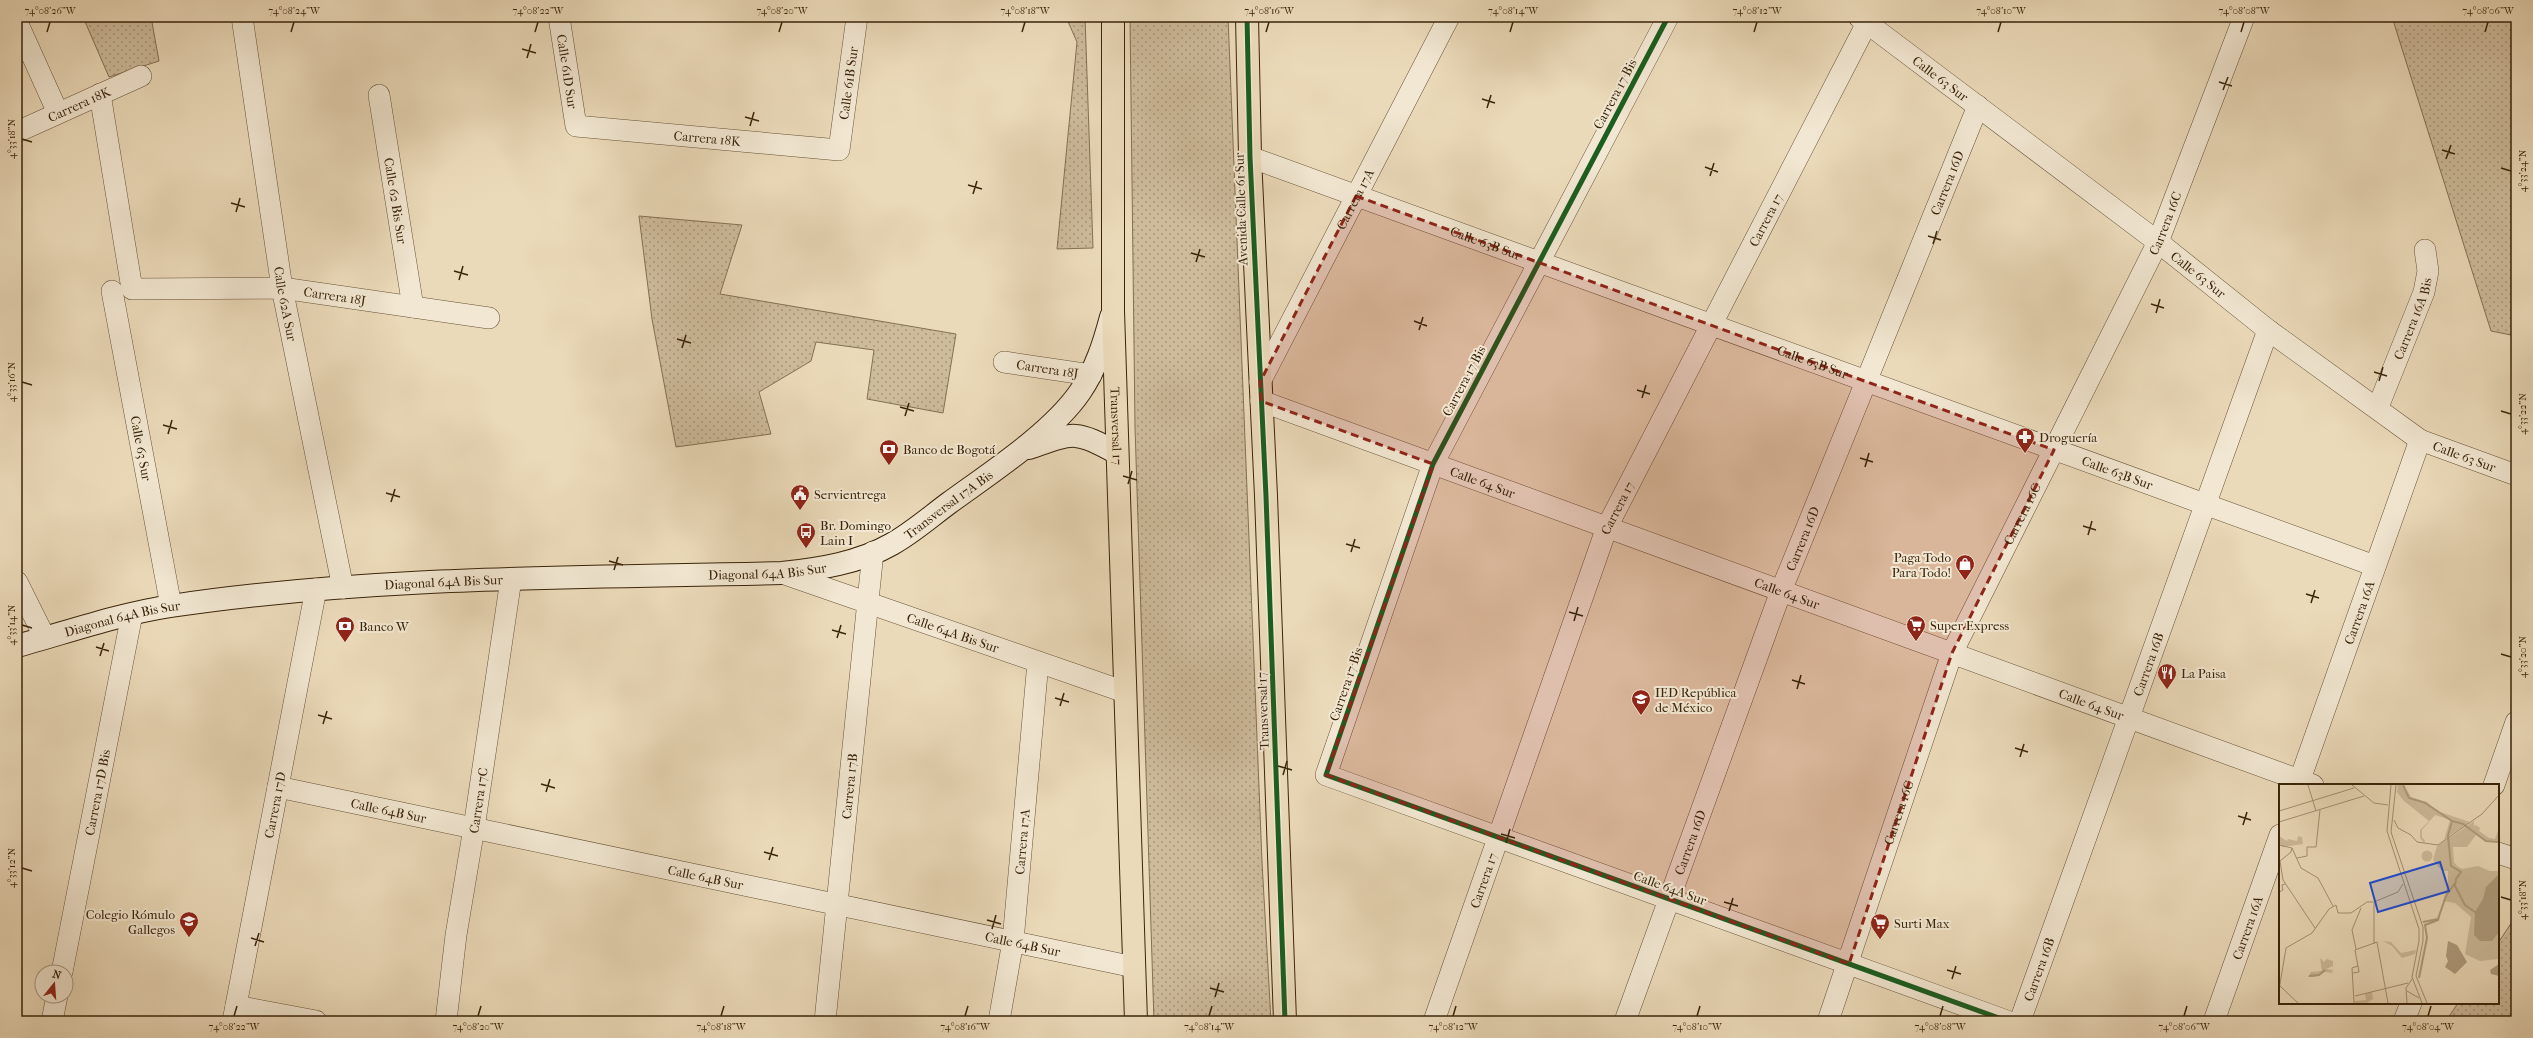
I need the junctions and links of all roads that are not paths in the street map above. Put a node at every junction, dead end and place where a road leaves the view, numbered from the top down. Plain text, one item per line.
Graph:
1 (242, 17) edge
2 (559, 17) edge
3 (857, 17) edge
4 (1113, 17) edge
5 (1449, 17) edge
6 (1668, 17) edge
7 (2244, 17) edge
8 (1863, 20) edge
9 (17, 22) edge
10 (1250, 23) edge
11 (141, 76) dead end
12 (100, 94) junction
13 (379, 95) dead end
14 (1978, 106) junction
15 (58, 113) junction
16 (576, 126) joint
17 (17, 132) edge
18 (839, 150) joint
19 (1250, 157) junction
20 (1356, 196) junction
21 (2158, 242) junction
22 (2426, 250) dead end
23 (1539, 262) junction
24 (282, 288) junction
25 (112, 291) dead end
26 (413, 307) junction
27 (1113, 310) junction
28 (489, 318) dead end
29 (1712, 325) junction
30 (2268, 330) junction
31 (1004, 362) dead end
32 (1090, 375) junction
33 (1866, 381) junction
34 (1260, 391) junction
35 (2378, 407) junction
36 (2420, 440) junction
37 (2054, 450) junction
38 (1020, 451) junction
39 (1117, 453) junction
40 (1433, 464) junction
41 (2516, 475) edge
42 (2205, 505) junction
43 (1607, 527) junction
44 (873, 552) junction
45 (2375, 566) junction
46 (782, 573) junction
47 (511, 579) junction
48 (17, 582) edge
49 (344, 588) junction
50 (316, 589) junction
51 (1781, 591) junction
52 (869, 603) junction
53 (171, 606) junction
54 (132, 614) junction
55 (45, 638) junction
56 (17, 646) edge
57 (1952, 653) junction
58 (1038, 662) junction
59 (1125, 692) junction
60 (2128, 718) junction
61 (2516, 722) edge
62 (1326, 775) joint
63 (2303, 783) edge
64 (2494, 784) edge
65 (278, 787) junction
66 (474, 828) junction
67 (1499, 838) junction
68 (2279, 838) edge
69 (2499, 853) edge
70 (2516, 859) edge
71 (1669, 900) junction
72 (837, 904) junction
73 (1014, 941) junction
74 (64, 964) edge
75 (1849, 964) junction
76 (1134, 967) junction
77 (55, 1004) edge
78 (2411, 1004) edge
79 (235, 1013) edge
80 (52, 1021) edge
81 (316, 1021) edge
82 (446, 1021) edge
83 (825, 1021) edge
84 (999, 1021) edge
85 (1136, 1021) edge
86 (1285, 1021) edge
87 (1434, 1021) edge
88 (1625, 1021) edge
89 (1828, 1021) edge
90 (2007, 1021) edge
91 (2020, 1021) edge
92 (2214, 1021) edge
93 (2404, 1021) edge

1 - 24 street, Calle 62A Sur
2 - 16 street, Calle 61D Sur
3 - 18 street, Calle 61B Sur
4 - 27 highway
5 - 20 street, Carrera 17A
6 - 23 street, Carrera 17 Bis
7 - 21 street, Carrera 16C
8 - 14 street, Calle 63 Sur
8 - 29 street, Carrera 17
9 - 15 street
10 - 19 highway, Avenida Calle 61 Sur
11 - 12 street, Carrera 18K
12 - 15 street, Carrera 18K
12 - 24 street, Carrera 18J
13 - 26 street, Calle 62 Bis Sur
14 - 21 street, Calle 63 Sur
14 - 33 street, Carrera 16D
15 - 17 street, Carrera 18K
16 - 18 street, Carrera 18K
19 - 20 street, Calle 63B Sur
19 - 34 highway, Avenida Calle 61 Sur
20 - 23 street, Calle 63B Sur
20 - 34 street, Carrera 17A
21 - 30 street, Calle 63 Sur
21 - 37 street, Carrera 16C
22 - 35 street, Carrera 16A Bis
23 - 29 street, Calle 63B Sur
23 - 40 street, Carrera 17 Bis
24 - 26 street, Carrera 18J
24 - 49 street, Calle 62A Sur
25 - 53 street, Calle 63 Sur
26 - 28 street, Carrera 18J
27 - 32 street, Transversal 17A Bis
27 - 39 highway, Transversal 17
29 - 33 street, Calle 63B Sur
29 - 43 street, Carrera 17
30 - 35 street, Calle 63 Sur
30 - 42 street, Carrera 16B
31 - 32 street, Carrera 18J
32 - 38 street, Transversal 17A Bis
33 - 37 street, Calle 63B Sur
33 - 51 street, Carrera 16D
34 - 40 street, Calle 64 Sur
34 - 86 highway, Transversal 17
35 - 36 street, Calle 63 Sur
36 - 41 street, Calle 63 Sur
36 - 45 street, Carrera 16A
37 - 42 street, Calle 63B Sur
37 - 57 street, Carrera 16C
38 - 39 street, Transversal 17A Bis
38 - 44 street, Transversal 17A Bis
39 - 59 highway, Transversal 17
40 - 43 street, Calle 64 Sur
40 - 62 street, Carrera 17 Bis
42 - 45 street, Calle 63B Sur
42 - 60 street, Carrera 16B
43 - 51 street, Calle 64 Sur
43 - 67 street, Carrera 17
44 - 46 street, Diagonal 64A Bis Sur
44 - 52 street, Carrera 17B
45 - 63 street, Carrera 16A
46 - 47 street, Diagonal 64A Bis Sur
46 - 52 street, Calle 64A Bis Sur
47 - 49 street, Diagonal 64A Bis Sur
47 - 66 street, Carrera 17C
48 - 55 street
49 - 50 street, Diagonal 64A Bis Sur
50 - 53 street, Diagonal 64A Bis Sur
50 - 65 street, Carrera 17D
51 - 57 street, Calle 64 Sur
51 - 71 street, Carrera 16D
52 - 58 street, Calle 64A Bis Sur
52 - 72 street, Carrera 17B
53 - 54 street, Diagonal 64A Bis Sur
54 - 55 street, Diagonal 64A Bis Sur
54 - 74 street, Carrera 17D Bis
55 - 56 street, Diagonal 64A Bis Sur
57 - 60 street, Calle 64 Sur
57 - 75 street, Carrera 16C
58 - 59 street, Calle 64A Bis Sur
58 - 73 street, Carrera 17A
59 - 76 highway, Transversal 17
60 - 63 street, Calle 64 Sur
60 - 91 street, Carrera 16B
61 - 64 street
62 - 67 street, Calle 64A Sur
65 - 66 street, Calle 64B Sur
65 - 79 street, Carrera 17D
66 - 72 street, Calle 64B Sur
66 - 82 street, Carrera 17C
67 - 71 street, Calle 64A Sur
67 - 87 street, Carrera 17
68 - 92 street, Carrera 16A
69 - 70 street
71 - 75 street, Calle 64A Sur
71 - 88 street, Carrera 16D
72 - 73 street, Calle 64B Sur
72 - 83 street, Carrera 17B
73 - 76 street, Calle 64B Sur
73 - 84 street, Carrera 17A
75 - 89 street, Carrera 16C
75 - 90 street, Calle 64A Sur
76 - 85 highway, Transversal 17
77 - 80 street
78 - 93 street
79 - 81 street

